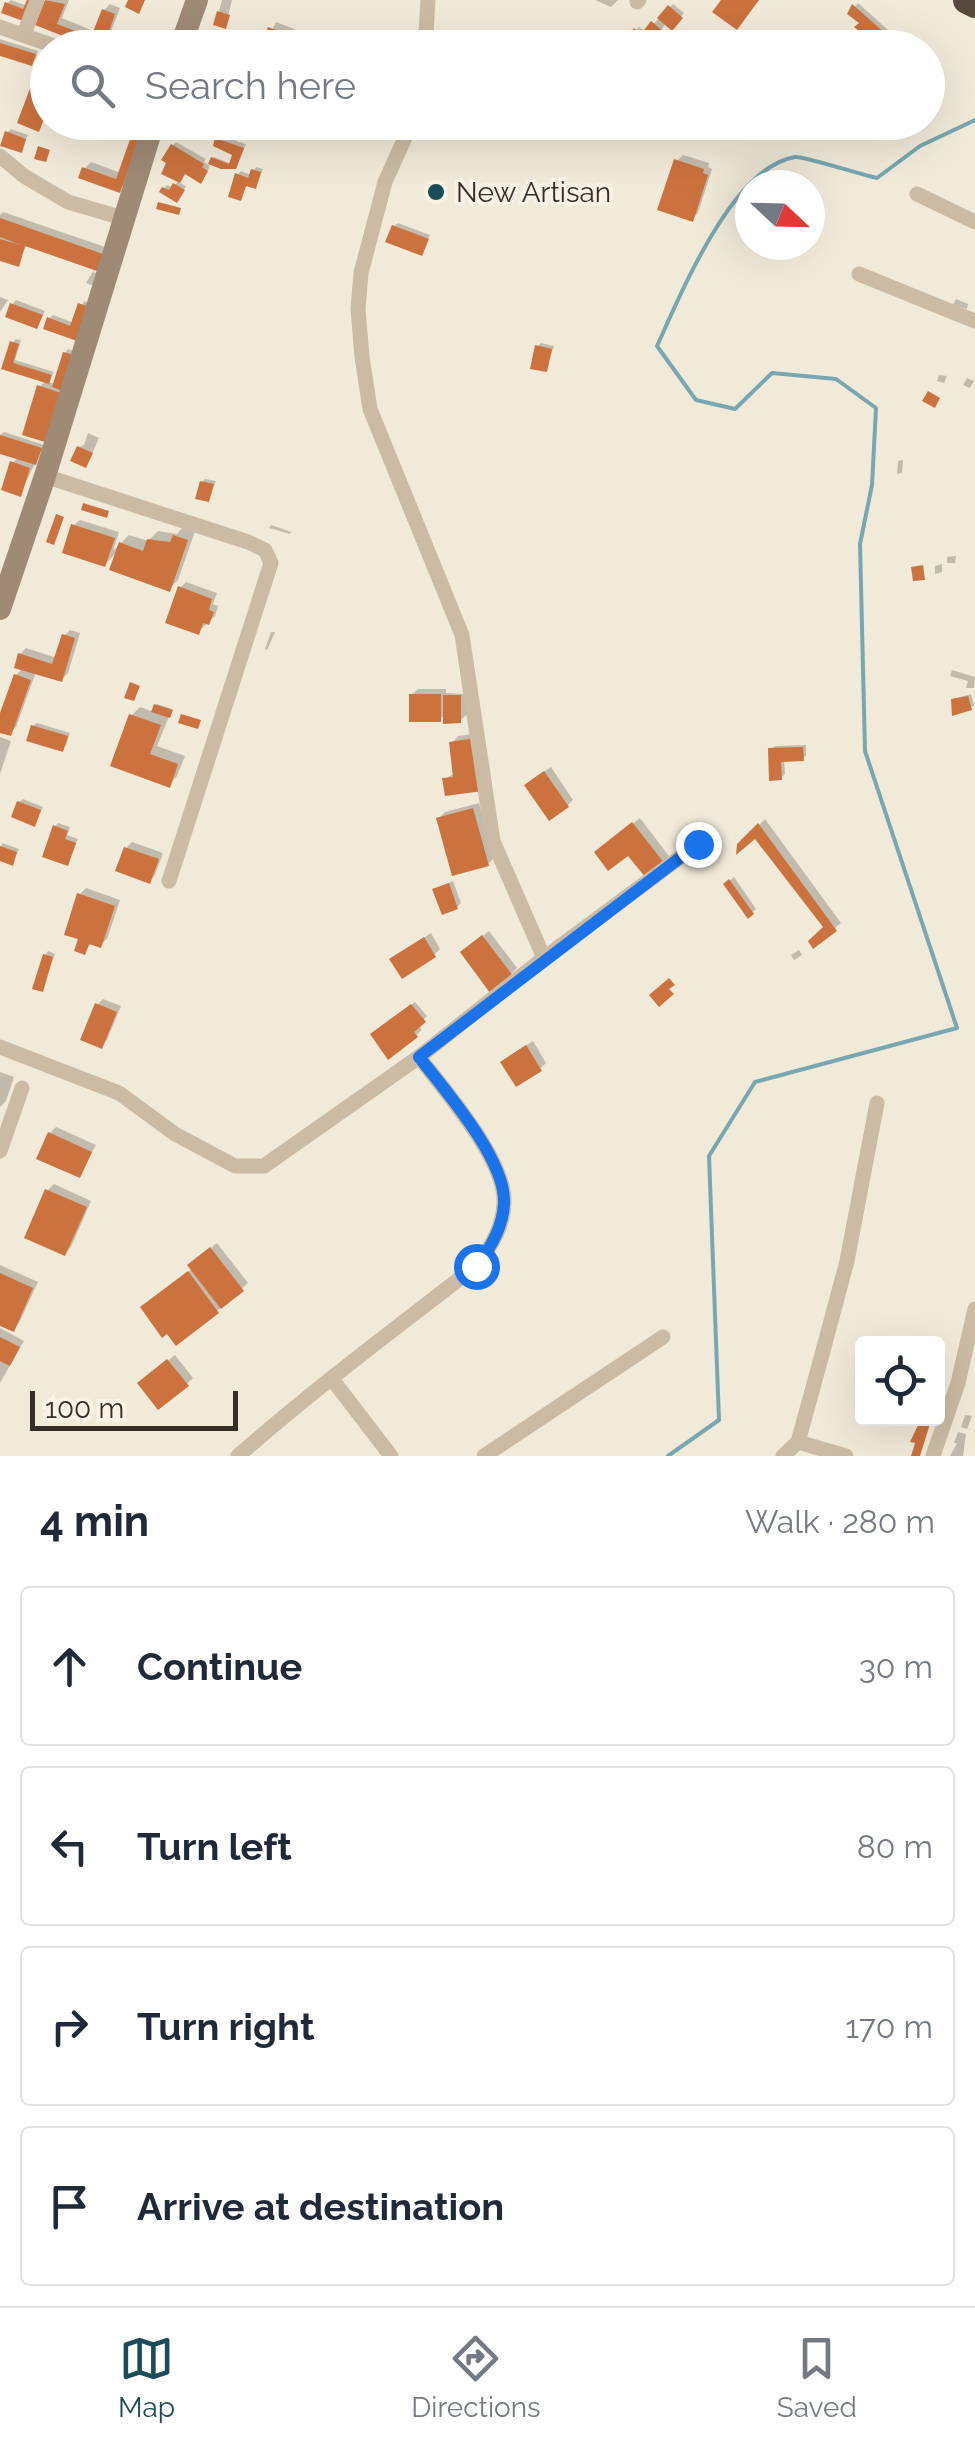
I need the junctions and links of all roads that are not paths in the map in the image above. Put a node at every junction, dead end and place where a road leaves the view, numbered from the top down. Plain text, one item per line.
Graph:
1 (38, 0) edge
2 (197, 0) edge
3 (428, 0) edge
4 (967, 0) edge
5 (975, 4) edge
6 (0, 27) edge
7 (186, 30) edge
8 (426, 30) edge
9 (24, 34) junction
10 (30, 36) edge
11 (148, 140) edge
12 (404, 140) edge
13 (0, 156) edge
14 (917, 194) dead end
15 (123, 218) junction
16 (975, 222) edge
17 (859, 274) dead end
18 (975, 321) edge
19 (45, 476) junction
20 (0, 610) edge
21 (698, 844) dead end
22 (169, 881) dead end
23 (544, 958) junction
24 (0, 1046) edge
25 (419, 1057) junction
26 (22, 1088) dead end
27 (877, 1102) dead end
28 (0, 1151) edge
29 (975, 1309) edge
30 (663, 1337) dead end
31 (332, 1379) junction
32 (798, 1442) junction
33 (238, 1456) edge
34 (391, 1456) edge
35 (484, 1456) edge
36 (783, 1456) edge
37 (846, 1456) edge
38 (932, 1456) edge

1 - 9 street
2 - 7 main road
3 - 8 street
4 - 5 highway
6 - 9 street
9 - 10 street
11 - 15 main road
12 - 23 street
13 - 15 street
14 - 16 street
15 - 19 main road
17 - 18 street
19 - 20 main road
19 - 22 street
21 - 23 street
23 - 25 street
24 - 25 street
25 - 31 street
26 - 28 street
27 - 32 street
29 - 38 street
30 - 35 street
31 - 33 street
31 - 34 street
32 - 36 street
32 - 37 street

